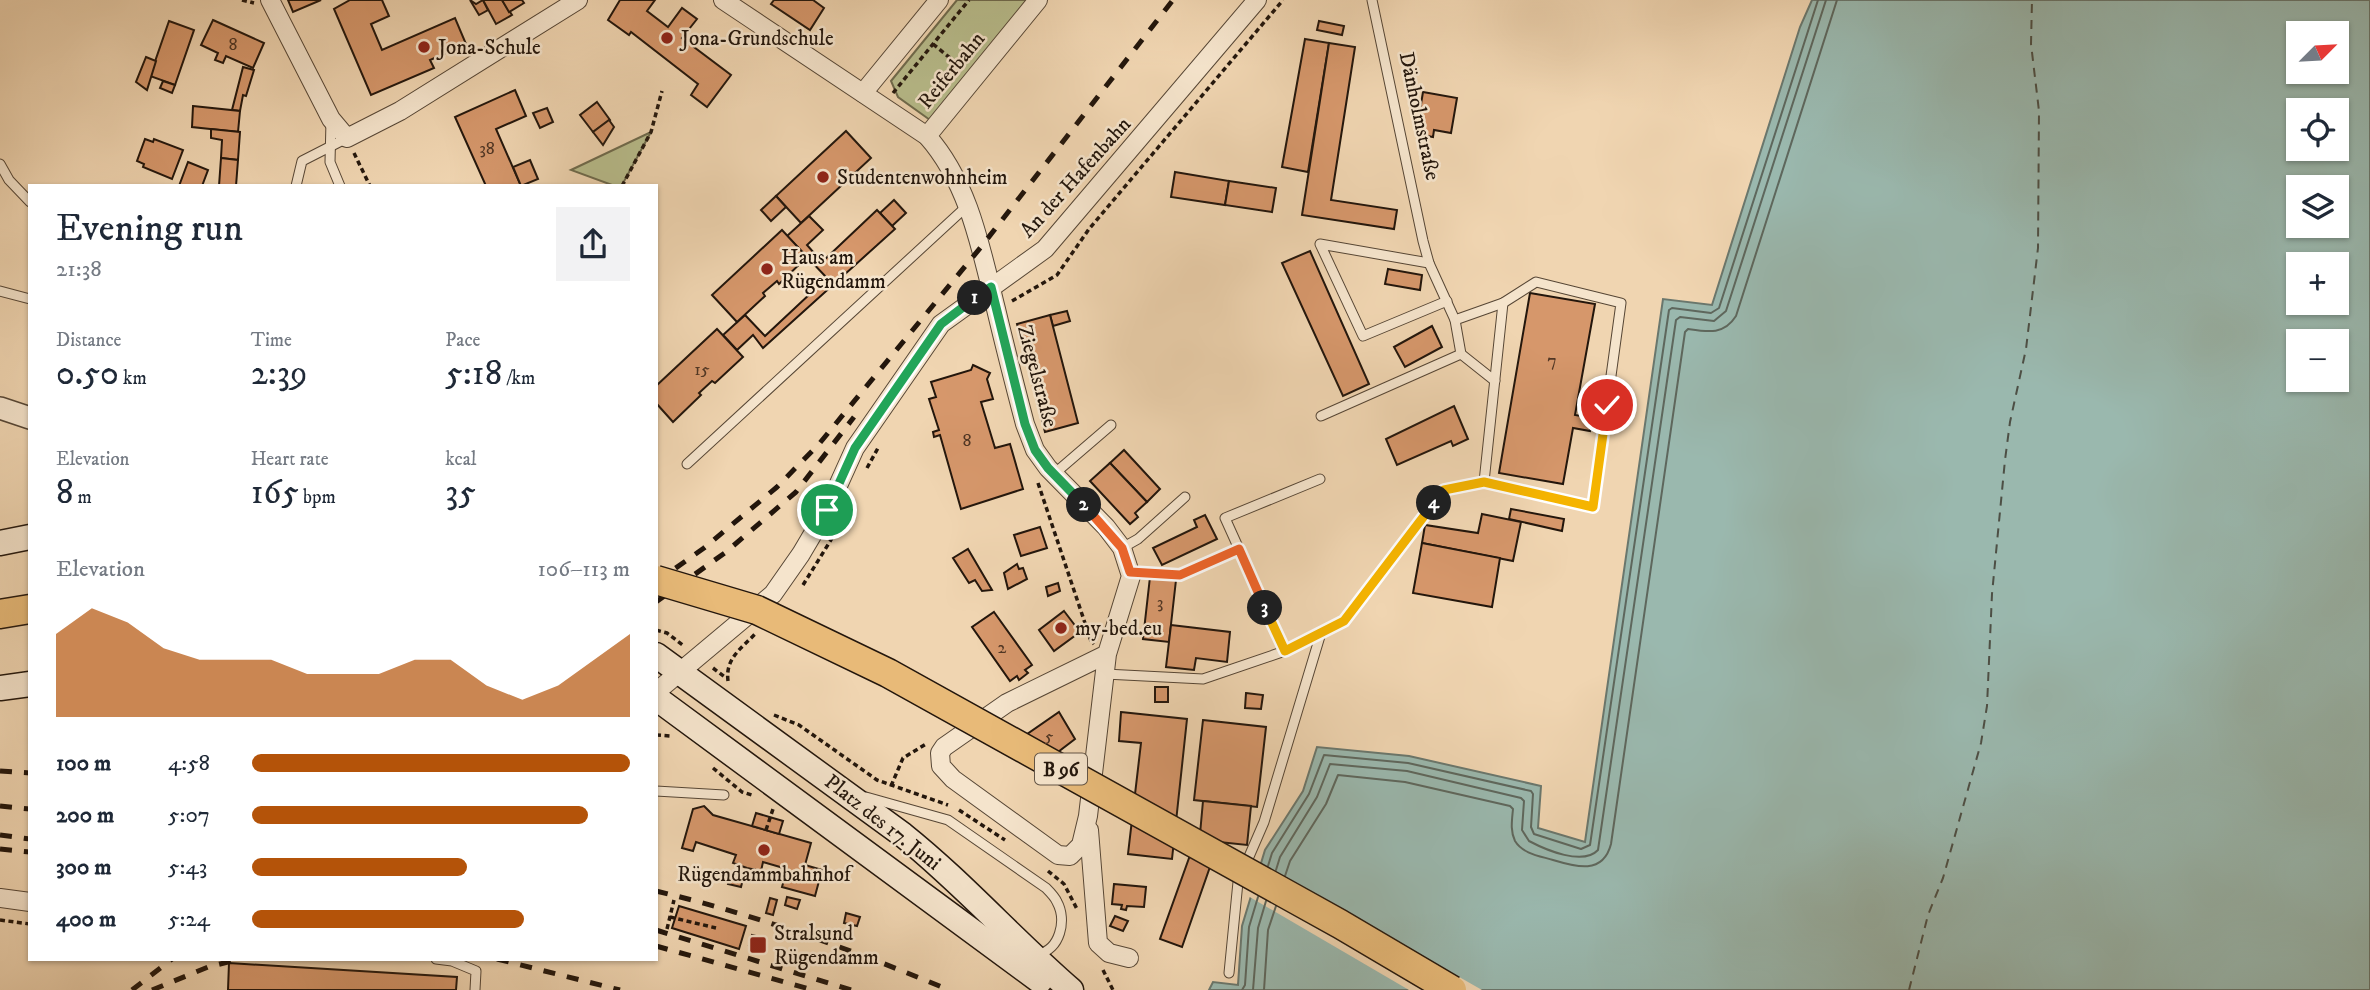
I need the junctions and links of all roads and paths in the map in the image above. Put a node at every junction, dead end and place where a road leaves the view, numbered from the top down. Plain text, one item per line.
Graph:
1 (270, 0) edge
2 (578, 0) edge
3 (723, 0) edge
4 (939, 0) edge
5 (969, 0) edge
6 (1038, 0) edge
7 (1257, 0) edge
8 (1283, 0) edge
9 (1372, 0) edge
10 (933, 44) junction
11 (975, 77) junction
12 (662, 91) dead end
13 (863, 93) junction
14 (883, 106) junction
15 (927, 136) junction
16 (339, 142) junction
17 (0, 164) edge
18 (3, 181) edge
19 (296, 184) edge
20 (339, 184) edge
21 (369, 184) edge
22 (623, 184) edge
23 (28, 200) edge
24 (966, 207) junction
25 (1429, 262) junction
26 (991, 287) junction
27 (0, 291) edge
28 (28, 298) edge
29 (1447, 301) junction
30 (1503, 303) junction
31 (996, 309) junction
32 (1455, 320) junction
33 (1461, 354) junction
34 (1495, 381) junction
35 (0, 408) edge
36 (1321, 416) dead end
37 (28, 417) edge
38 (1111, 425) dead end
39 (687, 464) dead end
40 (1054, 474) junction
41 (1320, 479) dead end
42 (1484, 482) junction
43 (1185, 497) dead end
44 (28, 537) edge
45 (0, 543) edge
46 (1122, 548) junction
47 (1239, 549) junction
48 (1130, 572) junction
49 (658, 581) edge
50 (28, 609) edge
51 (0, 614) edge
52 (658, 631) edge
53 (1321, 633) junction
54 (1285, 651) junction
55 (1107, 654) junction
56 (658, 656) edge
57 (690, 665) junction
58 (1105, 674) junction
59 (28, 684) edge
60 (0, 688) edge
61 (658, 690) edge
62 (658, 699) edge
63 (769, 713) dead end
64 (829, 780) junction
65 (658, 791) edge
66 (724, 795) dead end
67 (1088, 816) junction
68 (769, 821) dead end
69 (766, 830) dead end
70 (1006, 841) dead end
71 (1040, 865) dead end
72 (1051, 873) dead end
73 (0, 898) edge
74 (674, 900) dead end
75 (28, 902) edge
76 (670, 917) junction
77 (0, 920) edge
78 (28, 923) edge
79 (716, 928) dead end
80 (667, 929) dead end
81 (993, 946) junction
82 (1032, 956) junction
83 (1129, 958) dead end
84 (452, 961) edge
85 (1229, 973) dead end
86 (475, 990) edge
87 (1052, 990) edge
88 (1071, 990) edge
89 (1452, 990) edge

1 - 16 street
2 - 16 street
3 - 13 street, Ziegelstraße
4 - 13 street
5 - 10 path
6 - 11 street, Reiferbahn
7 - 26 street, An der Hafenbahn
8 - 31 path
9 - 25 lane, Dänholmstraße
10 - 11 path
10 - 14 path
11 - 15 street, Reiferbahn
12 - 22 path
13 - 14 street, Ziegelstraße
14 - 15 street, Ziegelstraße
15 - 24 street, Ziegelstraße
16 - 19 lane
16 - 20 lane
16 - 21 path
17 - 18 lane
18 - 23 lane
24 - 26 street, Ziegelstraße
24 - 39 lane
25 - 29 lane, Dänholmstraße
25 - 29 lane
26 - 31 street, Ziegelstraße
26 - 57 street, An der Hafenbahn
27 - 28 lane
29 - 32 lane, Dänholmstraße
30 - 32 lane
30 - 34 lane
30 - 42 lane
31 - 40 street, Ziegelstraße
32 - 33 lane, Dänholmstraße
33 - 34 lane
33 - 36 lane
34 - 42 lane
35 - 37 street
38 - 40 lane
40 - 46 street, Ziegelstraße
41 - 47 lane
42 - 53 lane
43 - 46 lane
44 - 45 main road
46 - 48 street, Ziegelstraße
47 - 48 lane
47 - 54 lane
48 - 55 street, Ziegelstraße
49 - 89 highway, B 96, bridge
50 - 51 highway
52 - 57 path
53 - 54 lane
53 - 85 lane
54 - 58 lane
55 - 58 street, Ziegelstraße
55 - 67 street, Ziegelstraße
56 - 57 main road, Platz des 17. Juni
57 - 61 street, An der Hafenbahn
57 - 64 main road, Platz des 17. Juni
58 - 67 street, Ziegelstraße
59 - 60 main road
62 - 81 main road, Platz des 17. Juni
63 - 70 path
64 - 82 main road, Platz des 17. Juni
64 - 82 lane
65 - 66 lane
67 - 83 street, Ziegelstraße
68 - 69 path
71 - 72 path
73 - 75 street
74 - 76 path
76 - 79 path
76 - 80 path
77 - 78 path
81 - 82 lane
81 - 87 main road, Platz des 17. Juni
82 - 88 main road, Platz des 17. Juni
84 - 86 lane

